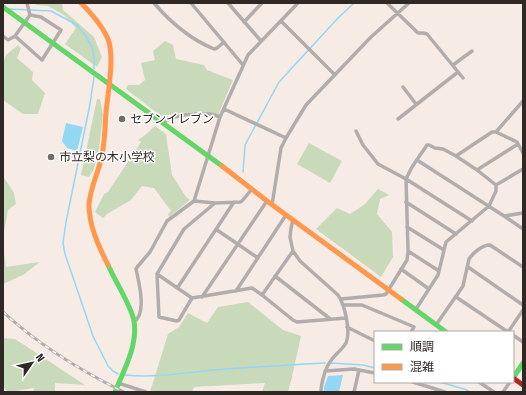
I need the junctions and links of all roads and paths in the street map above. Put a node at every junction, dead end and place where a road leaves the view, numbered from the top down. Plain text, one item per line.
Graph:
1 (27, 3) edge
2 (81, 3) edge
3 (154, 3) edge
4 (191, 3) edge
5 (228, 3) edge
6 (262, 3) edge
7 (298, 3) edge
8 (387, 3) edge
9 (410, 3) edge
10 (3, 7) edge
11 (398, 13) junction
12 (30, 15) junction
13 (281, 21) junction
14 (24, 22) junction
15 (244, 22) junction
16 (3, 36) edge
17 (15, 36) junction
18 (261, 41) junction
19 (224, 42) junction
20 (53, 43) junction
21 (472, 51) dead end
22 (243, 65) junction
23 (453, 65) junction
24 (458, 72) junction
25 (334, 75) junction
26 (463, 78) dead end
27 (109, 84) junction
28 (403, 87) dead end
29 (523, 101) edge
30 (416, 104) junction
31 (224, 109) junction
32 (220, 117) junction
33 (398, 119) dead end
34 (163, 123) junction
35 (356, 131) dead end
36 (496, 132) junction
37 (286, 138) junction
38 (518, 144) junction
39 (523, 153) edge
40 (208, 156) junction
41 (456, 156) junction
42 (417, 160) junction
43 (523, 169) edge
44 (477, 170) junction
45 (406, 179) junction
46 (496, 185) junction
47 (252, 189) junction
48 (194, 201) junction
49 (267, 201) junction
50 (234, 202) junction
51 (406, 202) junction
52 (215, 203) junction
53 (272, 205) junction
54 (489, 206) junction
55 (523, 213) edge
56 (286, 215) junction
57 (504, 216) junction
58 (294, 220) junction
59 (472, 221) junction
60 (407, 227) junction
61 (523, 229) edge
62 (217, 230) junction
63 (456, 234) junction
64 (237, 244) junction
65 (444, 250) junction
66 (293, 251) junction
67 (408, 251) junction
68 (258, 258) junction
69 (468, 267) junction
70 (523, 267) edge
71 (401, 269) junction
72 (439, 271) junction
73 (157, 274) junction
74 (275, 276) junction
75 (178, 287) junction
76 (429, 289) junction
77 (236, 290) junction
78 (389, 290) junction
79 (262, 295) junction
80 (202, 296) junction
81 (456, 297) junction
82 (192, 298) junction
83 (341, 299) junction
84 (343, 305) junction
85 (523, 305) edge
86 (416, 309) junction
87 (523, 310) edge
88 (329, 318) junction
89 (346, 318) junction
90 (134, 322) junction
91 (436, 325) junction
92 (347, 327) junction
93 (412, 331) edge
94 (444, 331) edge
95 (507, 331) edge
96 (509, 331) edge
97 (514, 336) edge
98 (374, 340) edge
99 (523, 342) edge
100 (523, 362) edge
101 (359, 370) junction
102 (326, 371) junction
103 (374, 373) edge
104 (514, 376) edge
105 (514, 379) edge
106 (416, 383) edge
107 (480, 383) edge
108 (509, 383) edge
109 (118, 384) junction
110 (523, 385) edge
111 (115, 392) edge
112 (146, 392) edge
113 (321, 392) edge
114 (354, 392) edge
115 (445, 392) edge
116 (494, 392) edge
117 (502, 392) edge

1 - 12 street
2 - 27 street
3 - 19 street
4 - 19 street
5 - 15 street
6 - 15 street
7 - 13 street
8 - 11 street
9 - 11 street
10 - 14 street
11 - 23 street
11 - 25 street
12 - 14 street
12 - 20 street
13 - 18 street
13 - 25 street
14 - 17 street
14 - 20 street
15 - 18 street
16 - 17 street
17 - 20 street
18 - 22 street
19 - 22 street
20 - 27 street
21 - 23 street
22 - 31 street
23 - 24 street
24 - 26 street
24 - 30 street
25 - 37 street
27 - 34 street
27 - 90 street
28 - 30 street
29 - 36 street
30 - 33 street
31 - 32 street
31 - 37 street
32 - 34 street
32 - 40 street
34 - 40 street
35 - 45 street
36 - 38 street
36 - 41 street
37 - 53 street
38 - 39 street
38 - 44 street
40 - 47 street
40 - 48 street
41 - 42 street
41 - 44 street
42 - 45 street
42 - 54 street
43 - 46 street
44 - 46 street
45 - 51 street
45 - 59 street
46 - 54 street
47 - 49 street
47 - 50 street
48 - 52 street
48 - 90 street
49 - 53 street
49 - 64 street
50 - 52 street
50 - 62 street
51 - 60 street
51 - 63 street
52 - 73 street
53 - 56 street
54 - 57 street
54 - 59 street
55 - 57 street
56 - 58 street
56 - 68 street
57 - 61 street
58 - 66 street
58 - 78 street
59 - 63 street
60 - 65 street
60 - 67 street
62 - 64 street
62 - 75 street
63 - 65 street
64 - 68 street
64 - 80 street
65 - 72 street
66 - 74 street
66 - 83 street
67 - 71 street
67 - 72 street
68 - 77 street
69 - 70 street
69 - 81 street
69 - 85 street
71 - 76 street
71 - 78 street
72 - 76 street
73 - 75 street
73 - 82 street
74 - 79 street
74 - 88 street
75 - 82 street
76 - 86 street
77 - 79 street
77 - 80 street
78 - 83 street
78 - 86 street
79 - 88 street
80 - 82 street
81 - 91 street
81 - 95 street
83 - 84 street
84 - 89 street
84 - 93 street
86 - 91 street
87 - 96 street
88 - 89 street
89 - 92 street
90 - 109 street
91 - 94 street
92 - 98 street
92 - 102 street
97 - 99 street
100 - 104 street
101 - 102 street
101 - 103 street
101 - 114 street
102 - 113 street
105 - 110 street
106 - 115 street
107 - 116 street
108 - 117 street
109 - 111 street
109 - 112 street

